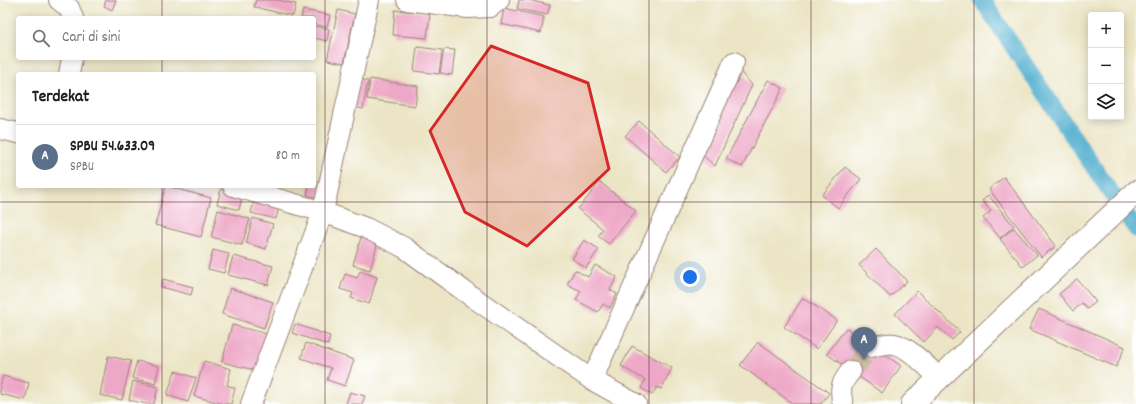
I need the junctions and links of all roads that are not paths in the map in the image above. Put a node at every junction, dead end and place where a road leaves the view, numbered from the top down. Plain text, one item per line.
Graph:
1 (59, 0) edge
2 (369, 0) edge
3 (407, 0) edge
4 (499, 0) edge
5 (72, 16) edge
6 (72, 60) edge
7 (734, 62) dead end
8 (69, 72) edge
9 (0, 129) edge
10 (16, 132) edge
11 (240, 188) edge
12 (1136, 192) edge
13 (323, 212) junction
14 (872, 347) tunnel mouth
15 (851, 371) tunnel mouth
16 (939, 378) junction
17 (592, 380) junction
18 (251, 404) edge
19 (636, 404) edge
20 (843, 404) edge
21 (912, 404) edge

1 - 5 street
2 - 13 street
3 - 4 street
6 - 8 street
7 - 17 street
9 - 10 street
11 - 13 street
12 - 16 main road
13 - 17 street
13 - 18 street
14 - 16 street
15 - 20 street
16 - 21 main road
17 - 19 street

